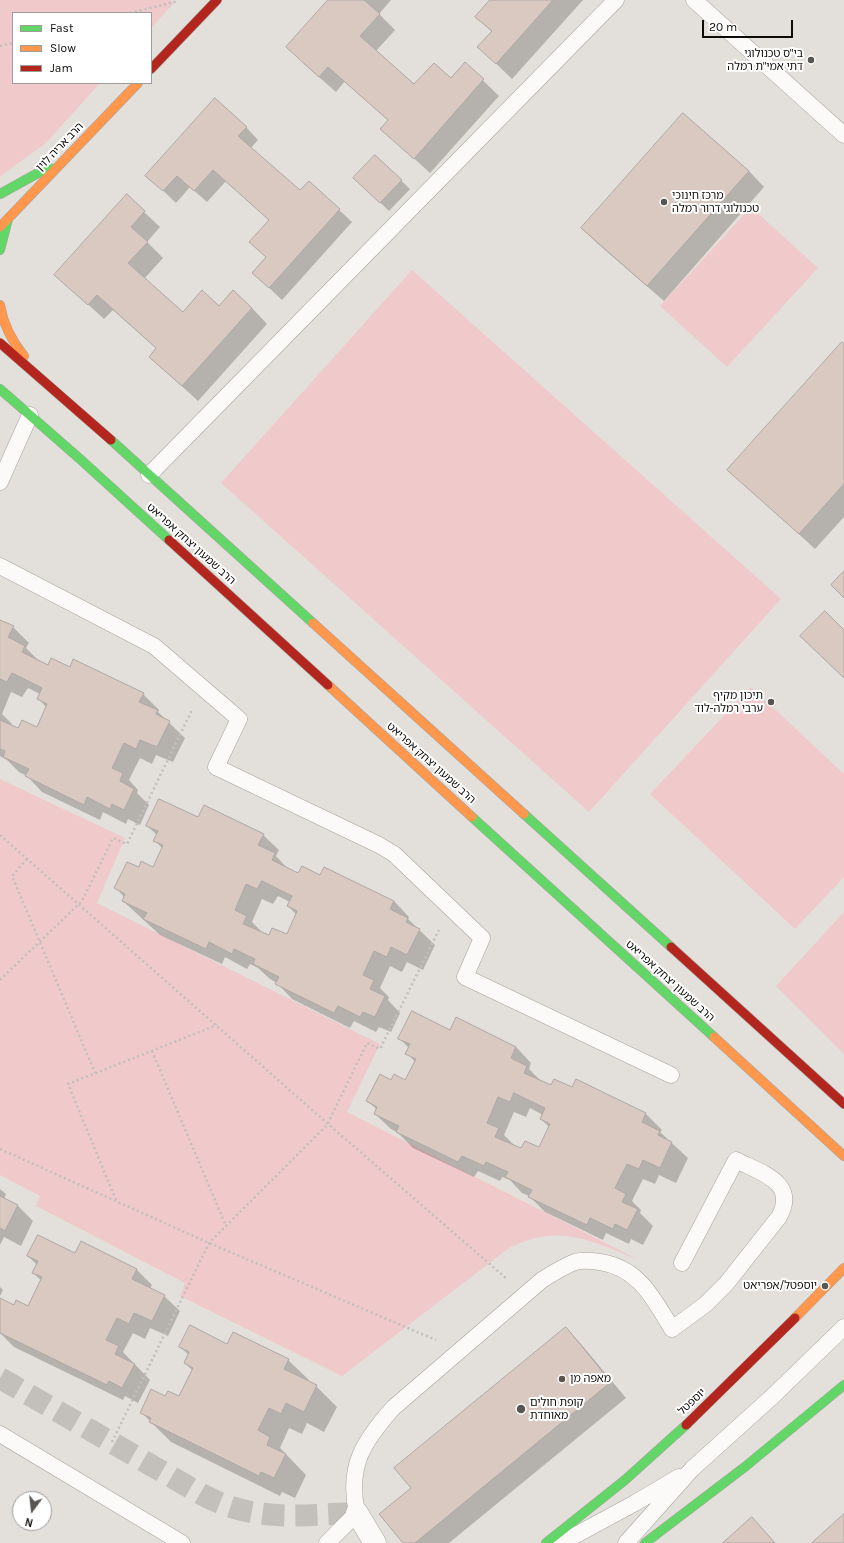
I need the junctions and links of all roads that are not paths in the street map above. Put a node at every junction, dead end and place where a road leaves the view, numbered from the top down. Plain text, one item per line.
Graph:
1 (616, 0) edge
2 (694, 0) edge
3 (209, 2) edge
4 (152, 69) edge
5 (137, 84) edge
6 (844, 135) edge
7 (68, 157) junction
8 (0, 194) edge
9 (8, 219) junction
10 (0, 227) edge
11 (0, 250) edge
12 (0, 305) edge
13 (0, 343) edge
14 (41, 378) junction
15 (0, 389) edge
16 (30, 415) junction
17 (149, 475) junction
18 (0, 482) edge
19 (0, 566) edge
20 (671, 1075) dead end
21 (844, 1104) edge
22 (844, 1156) edge
23 (682, 1263) dead end
24 (844, 1268) edge
25 (844, 1327) edge
26 (844, 1385) edge
27 (0, 1434) edge
28 (692, 1469) junction
29 (357, 1513) junction
30 (182, 1543) edge
31 (327, 1543) edge
32 (375, 1543) edge
33 (546, 1543) edge
34 (561, 1543) edge
35 (626, 1543) edge
36 (645, 1543) edge

1 - 17 lane
2 - 6 lane
3 - 4 street
5 - 7 street, הרב אריה לוין
7 - 8 street
7 - 9 street, הרב אריה לוין
9 - 10 street, הרב אריה לוין
9 - 11 street
12 - 14 street
13 - 14 street, הרב שמעון יצחק אפריאט
14 - 17 street, הרב שמעון יצחק אפריאט
15 - 16 street, הרב שמעון יצחק אפריאט
16 - 18 lane
16 - 22 street, הרב שמעון יצחק אפריאט
17 - 21 street, הרב שמעון יצחק אפריאט
19 - 20 lane
23 - 29 lane
24 - 33 street, יוספטל
25 - 28 lane
26 - 36 street
27 - 30 lane
28 - 34 lane
28 - 35 lane
29 - 31 lane
29 - 32 street

